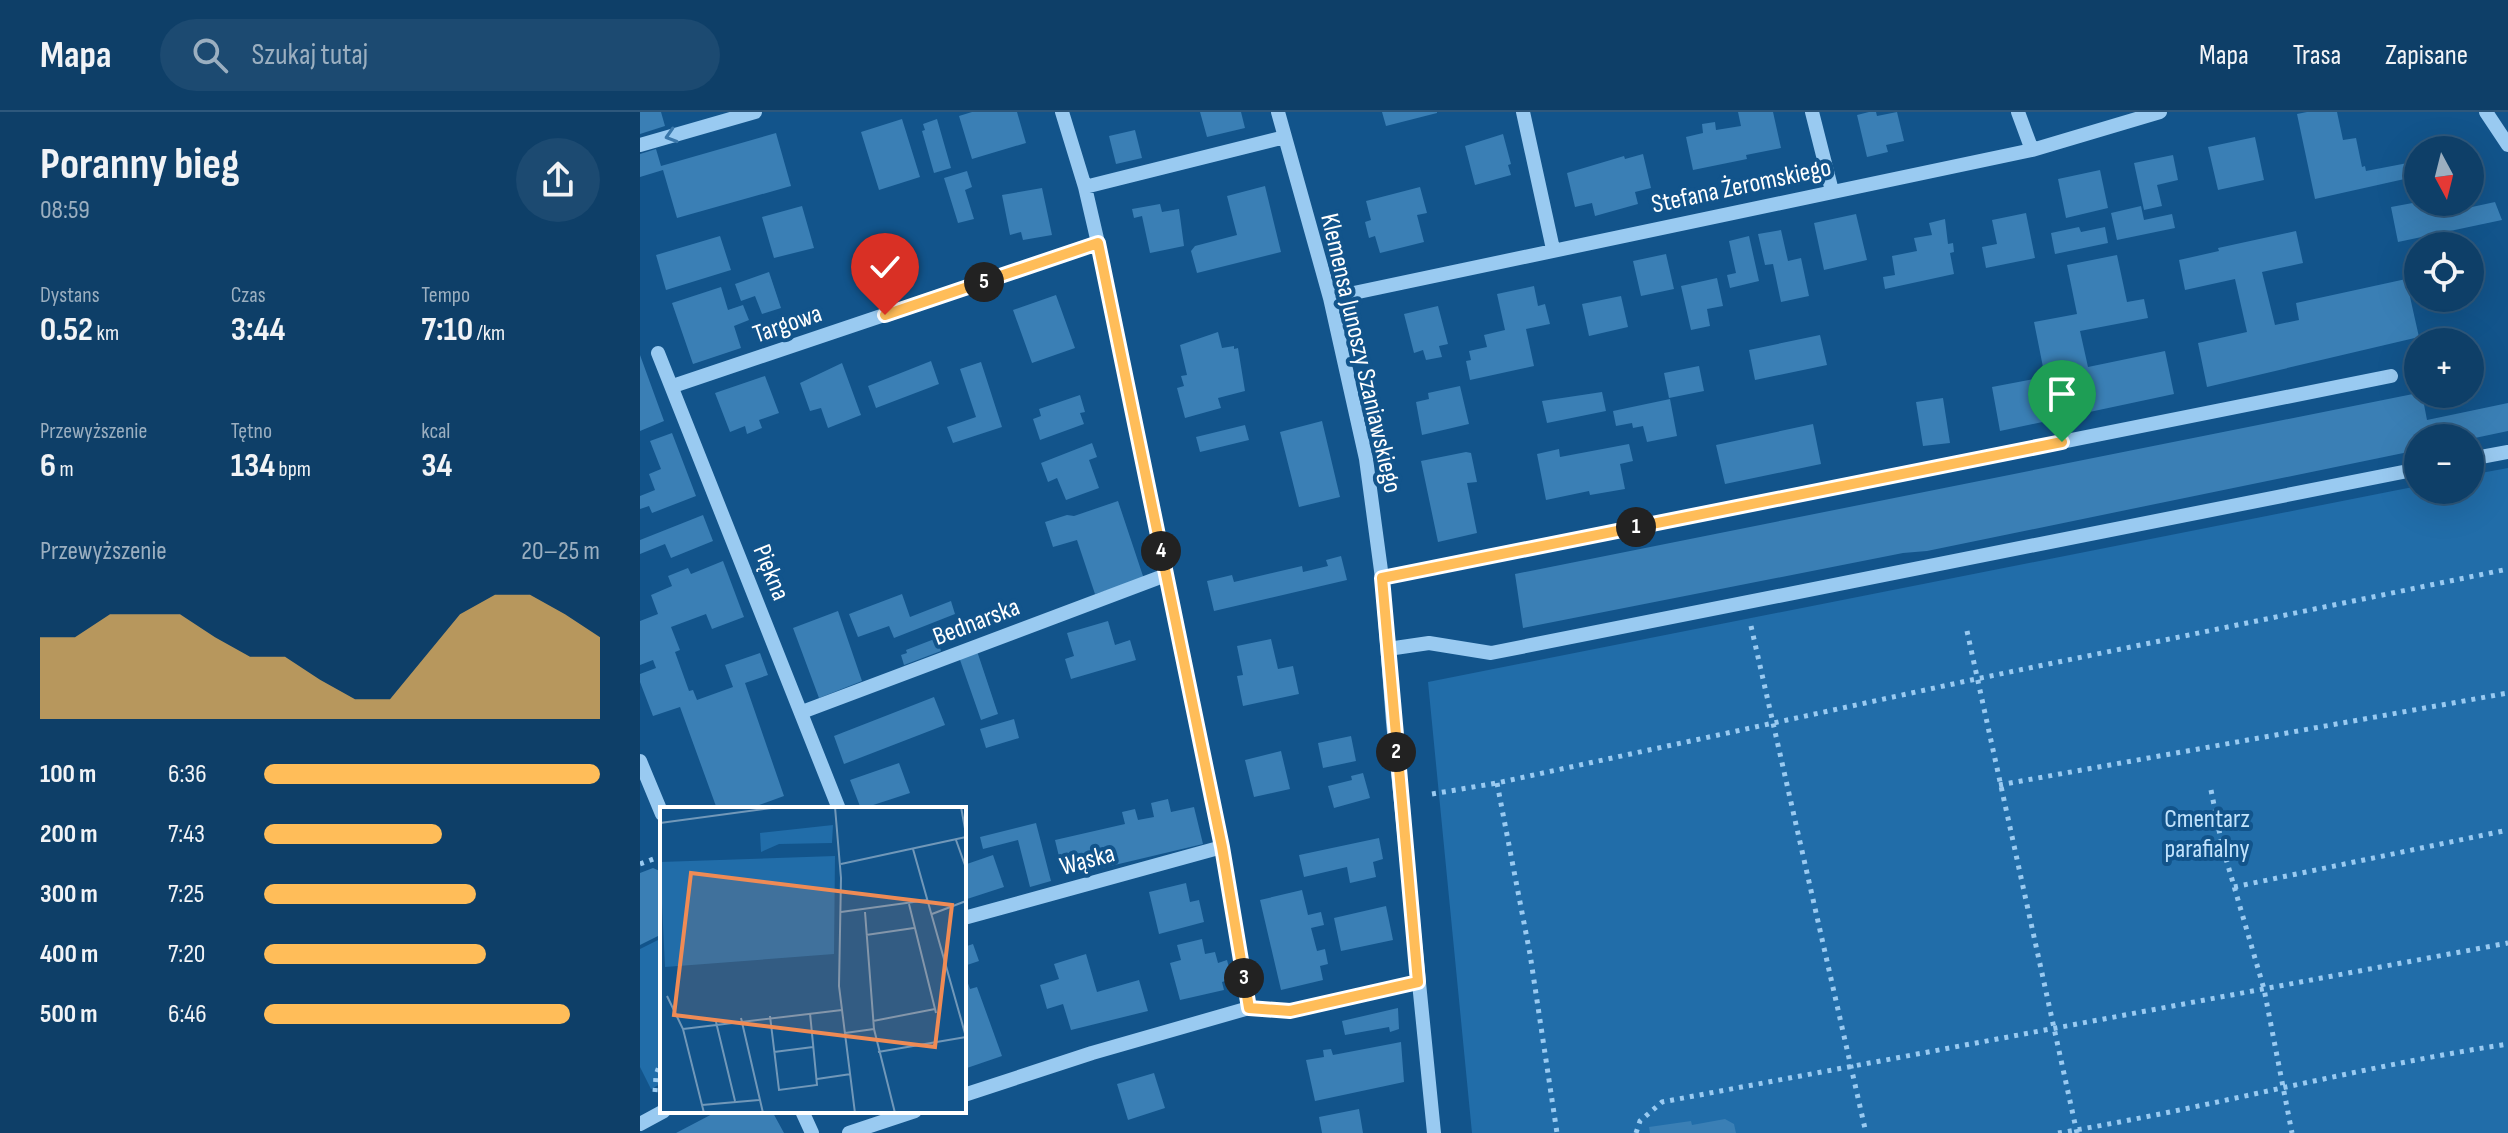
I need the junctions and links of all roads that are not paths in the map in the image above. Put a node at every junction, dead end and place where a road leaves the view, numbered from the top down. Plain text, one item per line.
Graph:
1 (755, 112) edge
2 (1062, 112) edge
3 (1278, 112) edge
4 (1523, 112) edge
5 (1812, 112) edge
6 (2018, 112) edge
7 (2160, 112) edge
8 (2486, 112) edge
9 (1285, 137) junction
10 (640, 145) edge
11 (2508, 145) edge
12 (2032, 150) junction
13 (1085, 187) junction
14 (1832, 191) junction
15 (1098, 243) junction
16 (1553, 249) junction
17 (1330, 298) junction
18 (658, 353) dead end
19 (2391, 376) dead end
20 (673, 386) junction
21 (2508, 452) edge
22 (2484, 456) edge
23 (2404, 472) edge
24 (1166, 575) junction
25 (1382, 578) junction
26 (1388, 649) junction
27 (802, 712) junction
28 (640, 761) edge
29 (646, 794) edge
30 (838, 807) edge
31 (660, 812) edge
32 (1222, 847) junction
33 (966, 917) edge
34 (1418, 982) junction
35 (1249, 1008) junction
36 (966, 1094) edge
37 (660, 1113) edge
38 (803, 1113) edge
39 (909, 1113) edge
40 (640, 1124) edge
41 (812, 1133) edge
42 (849, 1133) edge
43 (1434, 1133) edge

1 -> 10 street
2 - 13 street
3 - 9 street, Klemensa Junoszy Szaniawskiego
4 - 16 street
5 - 14 street
6 - 12 street
7 - 12 street, Stefana Żeromskiego
8 - 11 street
9 - 13 street
9 - 17 street, Klemensa Junoszy Szaniawskiego
12 - 14 street, Stefana Żeromskiego
13 - 15 street
14 - 16 street, Stefana Żeromskiego
15 - 20 street, Targowa
15 - 24 street
16 - 17 street, Stefana Żeromskiego
17 - 25 street, Klemensa Junoszy Szaniawskiego
18 - 20 street, Piękna
19 - 25 street
20 - 27 street, Piękna
21 - 22 street
23 - 26 street
24 - 27 street, Bednarska
24 - 32 street
25 - 26 street, Klemensa Junoszy Szaniawskiego
26 - 34 street, Klemensa Junoszy Szaniawskiego
27 - 30 street, Piękna
28 - 29 street
29 - 31 street
32 - 33 street, Wąska
32 - 35 street
34 - 35 street
34 - 43 street, Klemensa Junoszy Szaniawskiego
35 - 36 street
37 - 40 street
38 - 41 street
39 - 42 street

